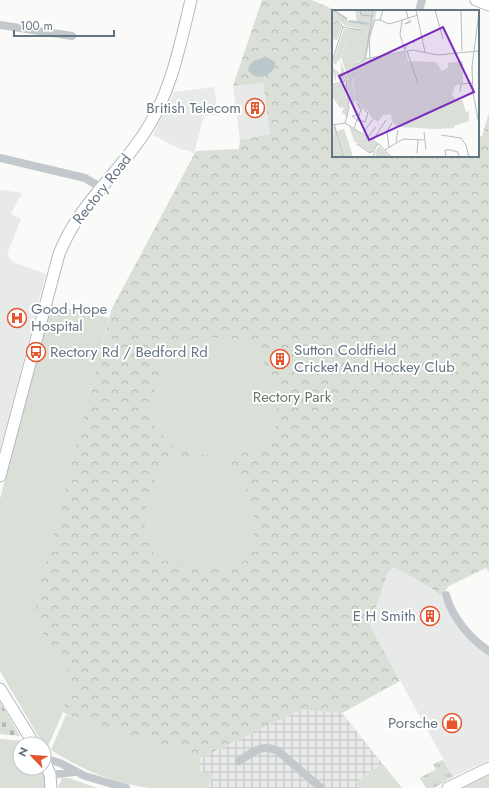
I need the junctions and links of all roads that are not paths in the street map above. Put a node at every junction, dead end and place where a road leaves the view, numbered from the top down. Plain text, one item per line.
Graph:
1 (191, 0) edge
2 (422, 0) edge
3 (476, 0) edge
4 (489, 5) edge
5 (419, 10) edge
6 (0, 25) edge
7 (72, 36) dead end
8 (0, 158) edge
9 (100, 187) junction
10 (0, 476) edge
11 (446, 595) dead end
12 (489, 651) edge
13 (0, 689) edge
14 (29, 736) edge
15 (52, 760) edge
16 (239, 761) dead end
17 (489, 768) edge
18 (74, 772) junction
19 (52, 775) edge
20 (50, 776) edge
21 (52, 788) edge
22 (126, 788) edge
23 (321, 788) edge
24 (448, 788) edge

1 - 9 street, Rectory Road
2 - 5 street
3 - 4 street
6 - 7 street
8 - 9 street
9 - 10 street, Rectory Road
11 - 12 street
13 - 14 street
15 - 18 street
16 - 23 street
17 - 24 street
18 - 19 street
18 - 22 street
20 - 21 street

